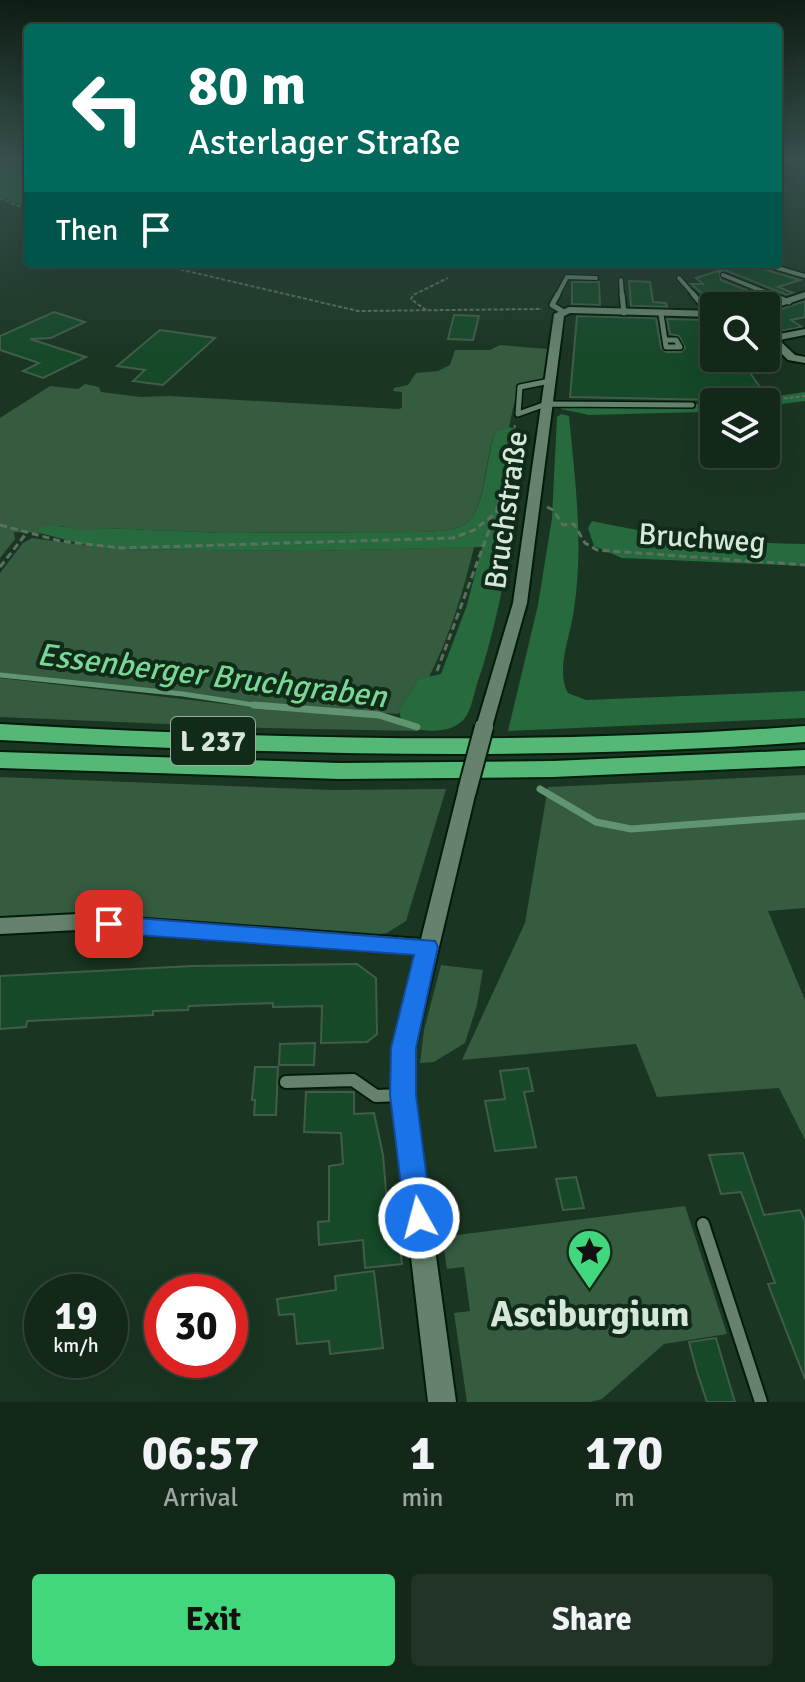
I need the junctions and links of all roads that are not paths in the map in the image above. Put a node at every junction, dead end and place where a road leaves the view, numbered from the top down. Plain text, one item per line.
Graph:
1 (778, 268) edge
2 (723, 275) dead end
3 (805, 276) edge
4 (596, 278) dead end
5 (679, 278) dead end
6 (621, 280) dead end
7 (805, 295) edge
8 (700, 301) edge
9 (789, 302) junction
10 (780, 304) edge
11 (562, 311) junction
12 (624, 313) junction
13 (661, 314) junction
14 (700, 314) edge
15 (805, 332) edge
16 (780, 334) edge
17 (665, 340) dead end
18 (780, 346) edge
19 (805, 360) edge
20 (550, 381) junction
21 (546, 404) junction
22 (692, 405) dead end
23 (0, 732) edge
24 (805, 734) edge
25 (805, 758) edge
26 (0, 760) edge
27 (0, 926) edge
28 (427, 947) junction
29 (286, 1082) dead end
30 (403, 1095) junction
31 (703, 1224) dead end
32 (442, 1402) edge
33 (761, 1402) edge

1 - 3 lane
2 - 9 lane
4 - 11 lane
5 - 8 lane
6 - 12 lane
7 - 9 street
9 - 10 street
11 - 12 street
11 - 20 street, Bruchstraße
12 - 13 street
13 - 14 street
13 - 17 lane
15 - 16 street
18 - 19 street
20 - 21 street, Bruchstraße
20 - 21 lane
21 - 22 lane
21 - 28 street, Bruchstraße, bridge
23 - 24 highway, L 237
25 - 26 highway, L 237
27 - 28 street
28 - 30 street, Bruchstraße
29 - 30 lane
30 - 32 street, Bruchstraße
31 - 33 lane

